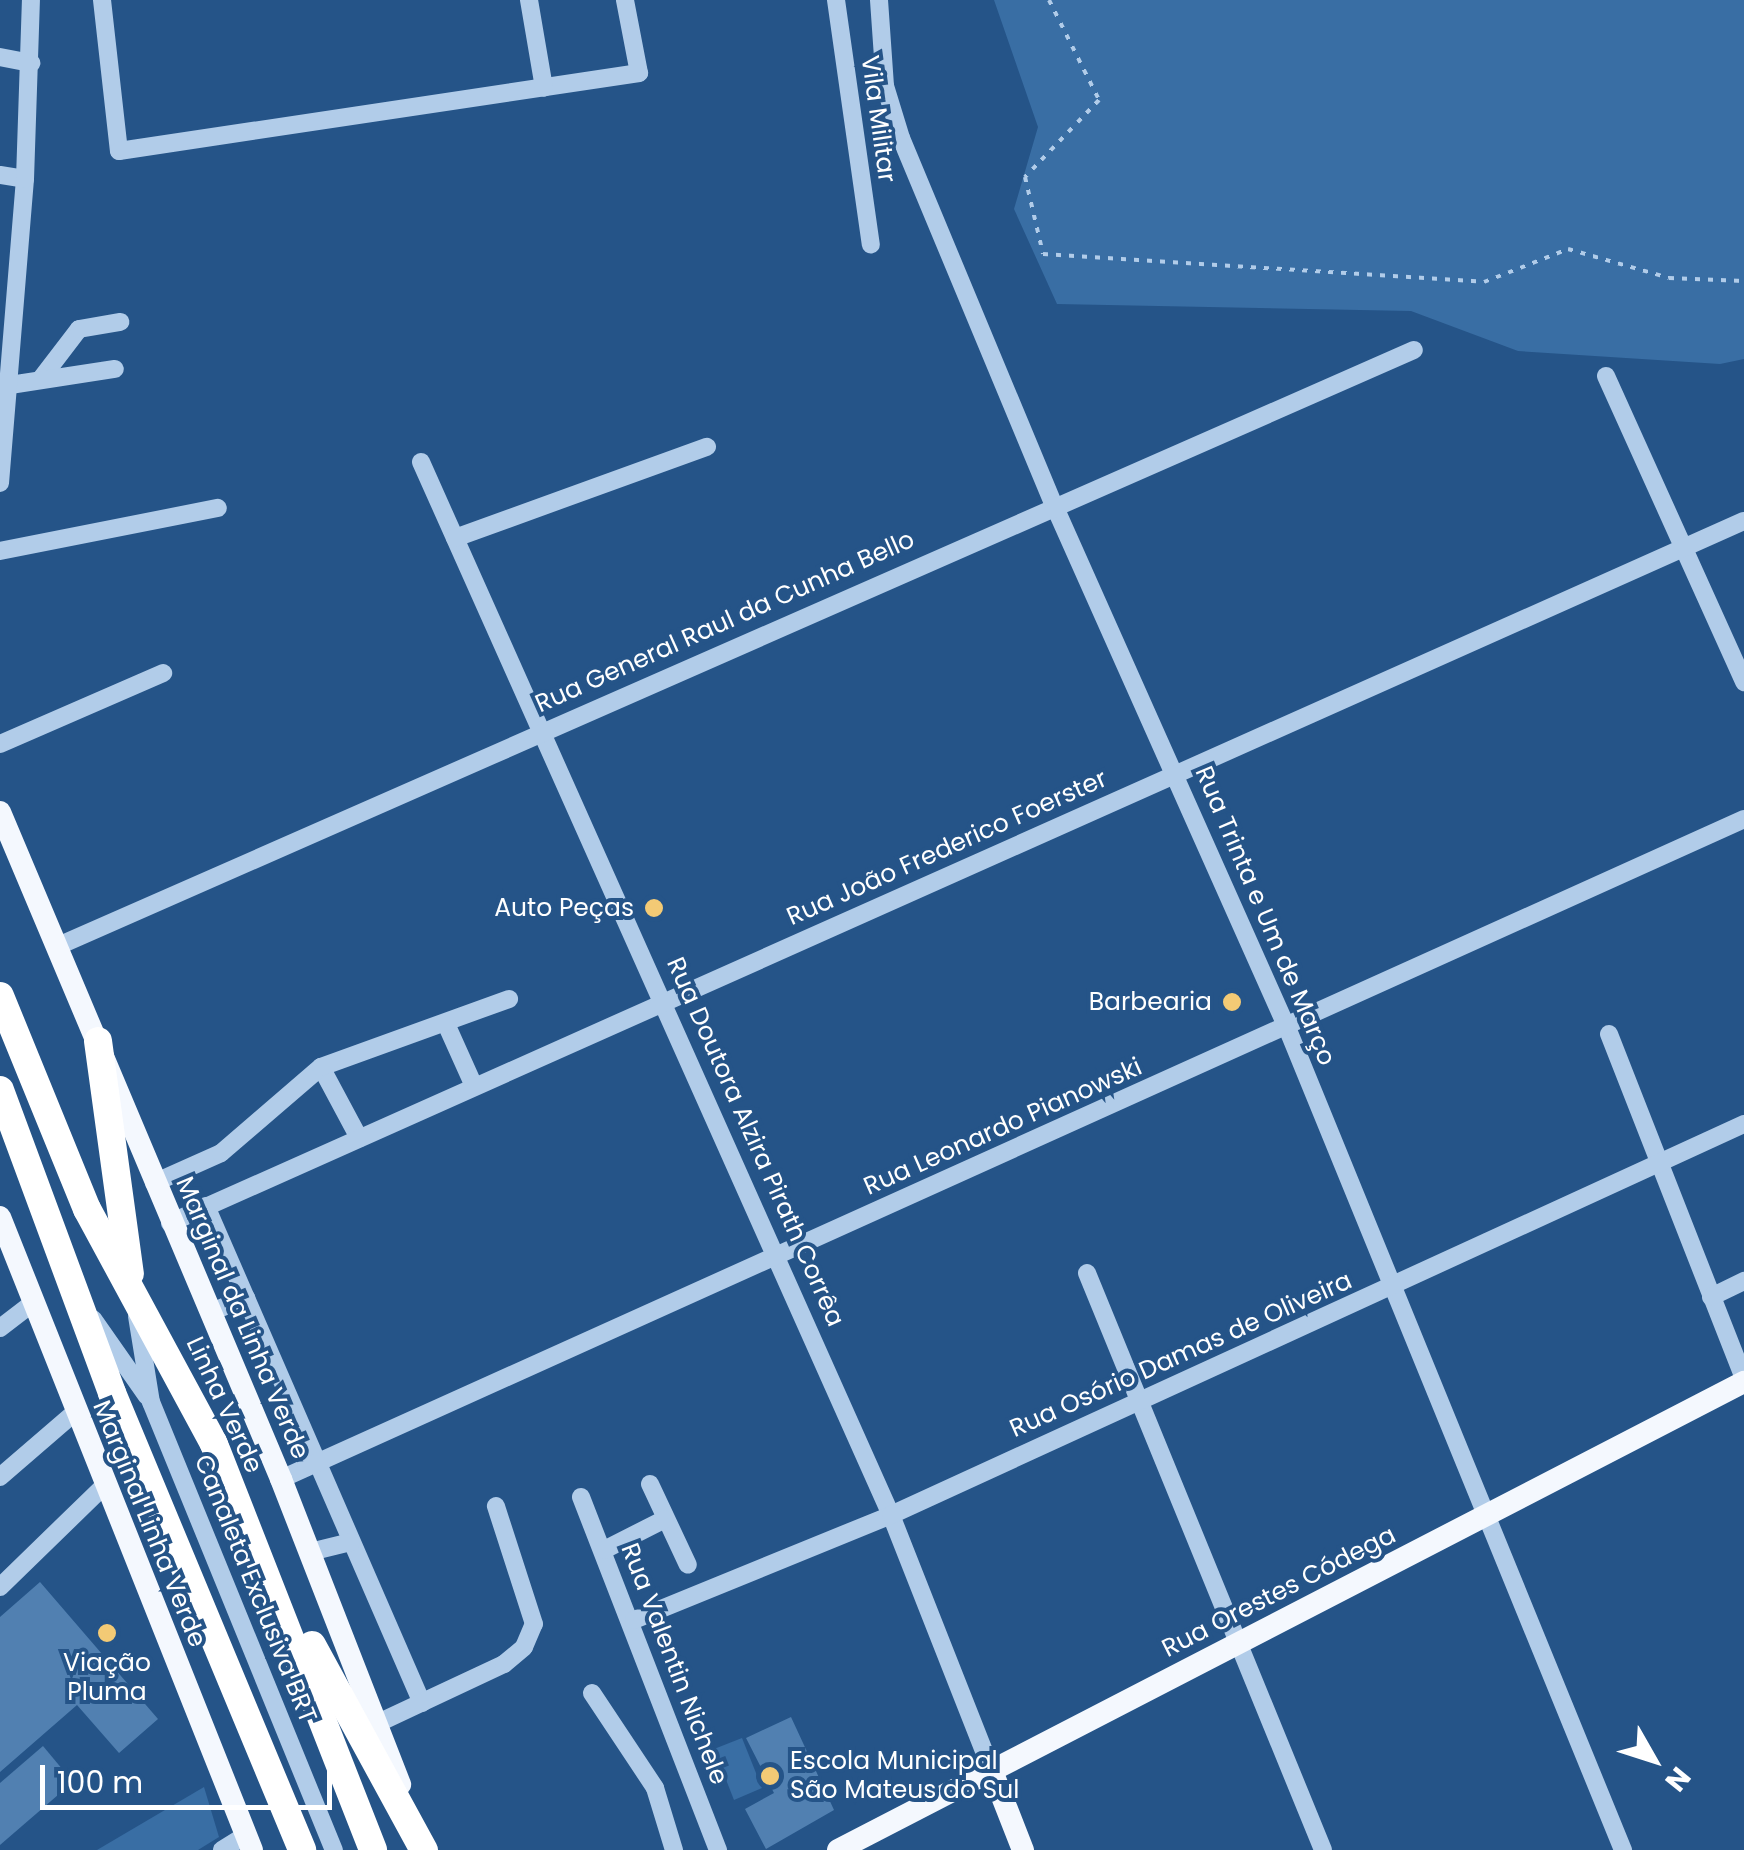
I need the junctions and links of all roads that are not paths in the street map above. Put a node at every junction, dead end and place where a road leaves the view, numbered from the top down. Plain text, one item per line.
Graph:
1 (31, 0) edge
2 (102, 0) edge
3 (529, 0) edge
4 (626, 0) edge
5 (836, 0) edge
6 (879, 0) edge
7 (0, 57) edge
8 (31, 63) junction
9 (544, 88) junction
10 (0, 175) edge
11 (26, 178) junction
12 (872, 245) dead end
13 (120, 322) dead end
14 (1414, 350) dead end
15 (115, 369) dead end
16 (1606, 376) dead end
17 (40, 380) junction
18 (10, 384) junction
19 (707, 446) dead end
20 (421, 462) dead end
21 (0, 483) edge
22 (1054, 504) junction
23 (218, 508) dead end
24 (1744, 520) edge
25 (455, 538) junction
26 (1683, 546) junction
27 (0, 551) edge
28 (163, 673) dead end
29 (1744, 682) edge
30 (541, 731) junction
31 (0, 744) edge
32 (1176, 774) junction
33 (0, 812) edge
34 (1744, 820) edge
35 (58, 946) junction
36 (0, 996) edge
37 (509, 999) dead end
38 (662, 1002) junction
39 (448, 1026) junction
40 (1288, 1030) junction
41 (1609, 1034) dead end
42 (98, 1041) junction
43 (321, 1067) junction
44 (474, 1086) junction
45 (0, 1090) edge
46 (1744, 1124) edge
47 (360, 1138) junction
48 (1658, 1163) junction
49 (154, 1183) junction
50 (206, 1206) junction
51 (0, 1217) edge
52 (170, 1222) junction
53 (775, 1254) junction
54 (1086, 1273) dead end
55 (1744, 1282) edge
56 (1392, 1287) junction
57 (133, 1296) junction
58 (1711, 1296) junction
59 (246, 1298) junction
60 (34, 1302) junction
61 (84, 1306) junction
62 (211, 1312) junction
63 (0, 1328) edge
64 (1744, 1380) edge
65 (152, 1402) junction
66 (1139, 1402) junction
67 (73, 1414) junction
68 (316, 1463) junction
69 (0, 1477) edge
70 (282, 1479) junction
71 (650, 1484) dead end
72 (103, 1486) junction
73 (582, 1497) dead end
74 (496, 1506) dead end
75 (891, 1515) junction
76 (1485, 1516) junction
77 (665, 1519) junction
78 (248, 1532) junction
79 (351, 1542) junction
80 (604, 1550) junction
81 (310, 1552) junction
82 (688, 1565) dead end
83 (0, 1587) edge
84 (634, 1620) junction
85 (1238, 1644) junction
86 (592, 1693) dead end
87 (422, 1703) junction
88 (376, 1724) junction
89 (265, 1755) junction
90 (992, 1771) junction
91 (249, 1842) edge
92 (222, 1850) edge
93 (294, 1850) edge
94 (302, 1850) edge
95 (334, 1850) edge
96 (374, 1850) edge
97 (424, 1850) edge
98 (674, 1850) edge
99 (718, 1850) edge
100 (838, 1850) edge
101 (1023, 1850) edge
102 (1323, 1850) edge
103 (1623, 1850) edge

1 - 8 street
2 - 9 street
3 - 9 street
4 - 9 street
5 - 12 street, Vila Militar
6 - 22 street, Rua Trinta e Um de Março
7 - 8 street
8 - 11 street
10 - 11 street
11 - 18 street
13 - 17 street
14 - 22 street, Rua General Raul da Cunha Bello
15 - 17 street
16 - 26 street
17 - 18 street
18 - 21 street
19 - 25 street
20 - 25 street, Rua Doutora Alzira Pirath Corrêa
22 - 30 street, Rua General Raul da Cunha Bello
22 - 32 street, Rua Trinta e Um de Março
23 - 27 street
24 - 26 street, Rua João Frederico Foerster
25 - 30 street, Rua Doutora Alzira Pirath Corrêa
26 - 29 street
26 - 32 street, Rua João Frederico Foerster
28 - 31 street
30 - 35 street, Rua General Raul da Cunha Bello
30 - 38 street, Rua Doutora Alzira Pirath Corrêa
32 - 38 street, Rua João Frederico Foerster
32 - 40 street, Rua Trinta e Um de Março
33 - 35 main road, Marginal da Linha Verde
34 - 40 street, Rua Leonardo Pianowski
35 - 42 main road, Marginal da Linha Verde
36 - 57 highway, Linha Verde
37 - 39 street
38 - 44 street, Rua João Frederico Foerster
38 - 53 street, Rua Doutora Alzira Pirath Corrêa
39 - 43 street
39 - 44 street
40 - 53 street, Rua Leonardo Pianowski
40 - 56 street, Rua Trinta e Um de Março
41 - 48 street
42 - 49 main road, Marginal da Linha Verde
42 - 57 highway
43 - 47 street
43 - 49 street
44 - 47 street, Rua João Frederico Foerster
45 - 61 highway
46 - 48 street, Rua Osório Damas de Oliveira
47 - 50 street, Rua João Frederico Foerster
48 - 56 street, Rua Osório Damas de Oliveira
48 - 58 street
49 - 52 main road, Marginal da Linha Verde
50 - 52 street, Rua João Frederico Foerster
50 - 59 street
51 - 60 main road, Marginal Linha Verde
52 - 62 main road, Marginal da Linha Verde
53 - 68 street, Rua Leonardo Pianowski
53 - 75 street, Rua Doutora Alzira Pirath Corrêa
54 - 66 street
55 - 58 street
56 - 66 street, Rua Osório Damas de Oliveira
56 - 76 street, Rua Trinta e Um de Março
57 - 65 street, Canaleta Exclusiva BRT
57 - 78 highway, Linha Verde
58 - 64 street
59 - 62 street
59 - 68 street
60 - 63 street
60 - 67 main road, Marginal Linha Verde
61 - 65 street, Canaleta Exclusiva BRT
61 - 89 highway
62 - 70 main road, Marginal da Linha Verde
64 - 76 main road, Rua Orestes Códega
65 - 95 street, Canaleta Exclusiva BRT
66 - 75 street, Rua Osório Damas de Oliveira
66 - 85 street
67 - 69 street
67 - 72 main road, Marginal Linha Verde
68 - 70 street, Rua Leonardo Pianowski
68 - 79 street
70 - 81 main road, Marginal da Linha Verde
71 - 77 street
72 - 83 street
72 - 91 main road, Marginal Linha Verde
73 - 80 street, Rua Valentin Nichele
74 - 87 street
75 - 84 street, Rua Osório Damas de Oliveira
75 - 90 street, Rua Doutora Alzira Pirath Corrêa
76 - 85 main road, Rua Orestes Códega
76 - 103 street, Rua Trinta e Um de Março
77 - 80 street
77 - 82 street
78 - 96 highway, Linha Verde
78 - 97 highway
79 - 81 street
79 - 87 street
80 - 84 street, Rua Valentin Nichele
81 - 88 main road, Marginal da Linha Verde
84 - 99 street, Rua Valentin Nichele
85 - 90 main road, Rua Orestes Códega
85 - 102 street
86 - 98 street
87 - 88 street
88 - 97 main road, Marginal da Linha Verde
89 - 93 highway
89 - 94 highway
90 - 100 main road, Rua Orestes Códega
90 - 101 main road, Rua Doutora Alzira Pirath Corrêa
91 - 92 street

